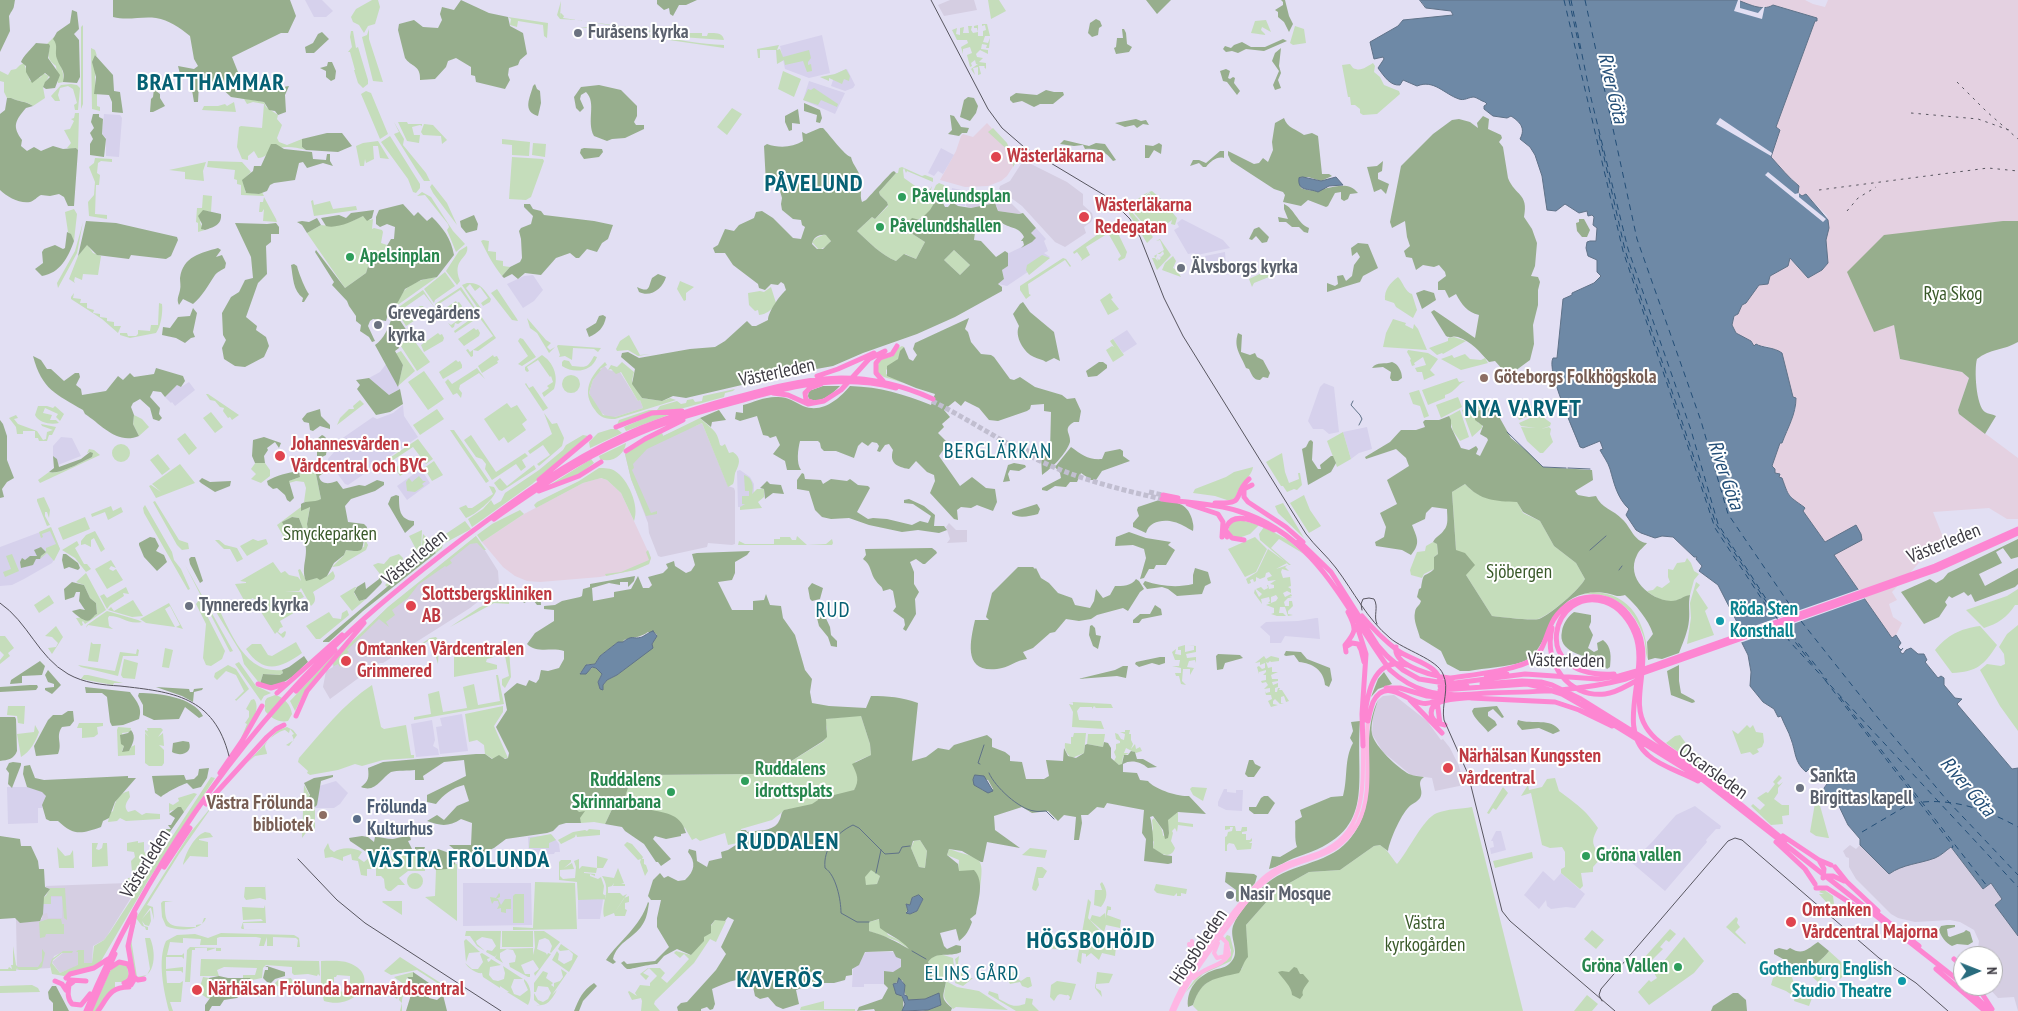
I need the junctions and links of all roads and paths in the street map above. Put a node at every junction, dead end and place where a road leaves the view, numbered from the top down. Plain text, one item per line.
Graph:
1 (897, 346) dead end
2 (807, 379) junction
3 (839, 381) junction
4 (884, 382) junction
5 (767, 393) junction
6 (817, 403) junction
7 (690, 410) junction
8 (699, 412) junction
9 (616, 427) dead end
10 (590, 437) dead end
11 (626, 451) dead end
12 (601, 462) dead end
13 (533, 492) junction
14 (518, 497) junction
15 (1184, 502) junction
16 (1215, 502) junction
17 (1227, 527) junction
18 (2018, 529) edge
19 (2018, 534) edge
20 (1292, 539) junction
21 (1244, 540) dead end
22 (1311, 551) junction
23 (1936, 568) junction
24 (1335, 587) junction
25 (1346, 596) junction
26 (1560, 612) junction
27 (1354, 616) junction
28 (362, 623) junction
29 (1364, 632) junction
30 (1396, 646) dead end
31 (1410, 666) junction
32 (1660, 668) junction
33 (1625, 675) junction
34 (295, 676) junction
35 (258, 684) dead end
36 (1455, 688) junction
37 (1364, 691) junction
38 (1437, 691) junction
39 (1526, 692) junction
40 (276, 693) dead end
41 (1406, 696) junction
42 (1471, 698) junction
43 (262, 706) dead end
44 (296, 716) dead end
45 (267, 721) junction
46 (1368, 721) junction
47 (284, 725) dead end
48 (1442, 732) dead end
49 (1630, 734) junction
50 (1363, 746) junction
51 (1711, 780) junction
52 (1712, 787) junction
53 (206, 804) junction
54 (196, 813) junction
55 (1754, 821) junction
56 (1770, 828) junction
57 (1818, 860) junction
58 (1805, 869) junction
59 (1826, 874) junction
60 (1847, 882) junction
61 (1833, 892) junction
62 (135, 914) junction
63 (1885, 920) junction
64 (1887, 926) junction
65 (1213, 931) junction
66 (1224, 932) junction
67 (1224, 941) junction
68 (108, 959) junction
69 (1940, 971) dead end
70 (1953, 972) edge
71 (105, 974) junction
72 (134, 977) junction
73 (1953, 977) edge
74 (66, 978) dead end
75 (99, 978) junction
76 (144, 979) dead end
77 (55, 981) dead end
78 (86, 981) dead end
79 (73, 982) dead end
80 (1186, 984) junction
81 (128, 985) junction
82 (66, 990) junction
83 (1976, 996) edge
84 (1979, 996) edge
85 (1983, 996) edge
86 (1992, 1010) edge
87 (74, 1011) edge
88 (86, 1011) edge
89 (90, 1011) edge
90 (98, 1011) edge
91 (1173, 1011) edge
92 (1985, 1011) edge

1 - 4 highway
2 - 4 highway, Västerleden
2 - 6 highway
2 - 7 highway, Västerleden
3 - 4 highway, Västerleden
3 - 5 highway, Västerleden
3 - 6 highway
5 - 6 highway
5 - 8 highway, Västerleden
7 - 9 highway
7 - 14 highway, Västerleden
8 - 11 highway
8 - 13 highway, Västerleden
10 - 14 highway
12 - 13 highway
13 - 28 highway, Västerleden
14 - 28 highway, Västerleden
15 - 16 highway
15 - 17 highway
15 - 20 highway
16 - 22 highway
16 - 22 highway
17 - 20 highway
17 - 21 highway
18 - 23 highway, Västerleden
19 - 23 highway, Västerleden
20 - 24 highway
22 - 25 highway
23 - 32 highway, Västerleden
23 - 33 highway, Västerleden
24 - 27 highway
24 - 37 highway
25 - 38 highway
25 - 38 highway
26 - 32 highway
26 - 36 highway
26 - 51 highway
27 - 29 highway
27 - 37 highway
28 - 34 highway
28 - 44 highway
28 - 45 highway, Västerleden
29 - 38 highway
29 - 38 highway
30 - 31 highway
31 - 36 highway
31 - 50 highway
32 - 33 highway, Västerleden
33 - 36 highway, Västerleden
33 - 39 highway, Västerleden
33 - 52 highway
34 - 35 highway
34 - 40 highway
36 - 38 highway
36 - 38 highway
36 - 38 highway
36 - 39 highway
36 - 42 highway
36 - 49 highway, Oscarsleden
36 - 51 highway, Oscarsleden
37 - 50 highway
38 - 41 highway
38 - 46 highway
39 - 42 highway
41 - 46 highway
41 - 48 highway
42 - 49 highway
43 - 54 highway
45 - 53 highway, Västerleden
45 - 54 highway, Västerleden
46 - 66 main road, Högsboleden
47 - 53 highway
49 - 52 highway, Oscarsleden
50 - 65 main road, Högsboleden
51 - 56 highway, Oscarsleden
52 - 55 highway, Oscarsleden
53 - 62 highway, Västerleden
54 - 68 highway, Västerleden
55 - 58 highway
55 - 59 highway, Oscarsleden
56 - 57 highway
56 - 59 highway, Oscarsleden
57 - 59 highway
57 - 59 highway
58 - 59 highway
58 - 61 highway
59 - 60 highway
59 - 60 highway
59 - 61 highway
59 - 63 highway, Oscarsleden
59 - 64 highway, Oscarsleden
60 - 63 highway
61 - 64 highway
62 - 71 highway, Västerleden
62 - 72 highway
63 - 70 highway, Oscarsleden
64 - 73 highway, Oscarsleden
65 - 67 main road
65 - 80 main road, Högsboleden
65 - 80 main road
66 - 67 main road
66 - 80 main road, Högsboleden
67 - 80 main road
68 - 74 highway
68 - 75 highway, Västerleden
69 - 92 highway
71 - 81 highway
71 - 89 highway, Västerleden
72 - 76 highway
72 - 81 highway
75 - 79 highway
75 - 88 highway, Västerleden
77 - 82 highway
78 - 82 highway
80 - 91 main road, Högsboleden
81 - 90 highway
82 - 87 highway
83 - 86 highway, Oscarsleden
84 - 86 highway
85 - 86 highway

